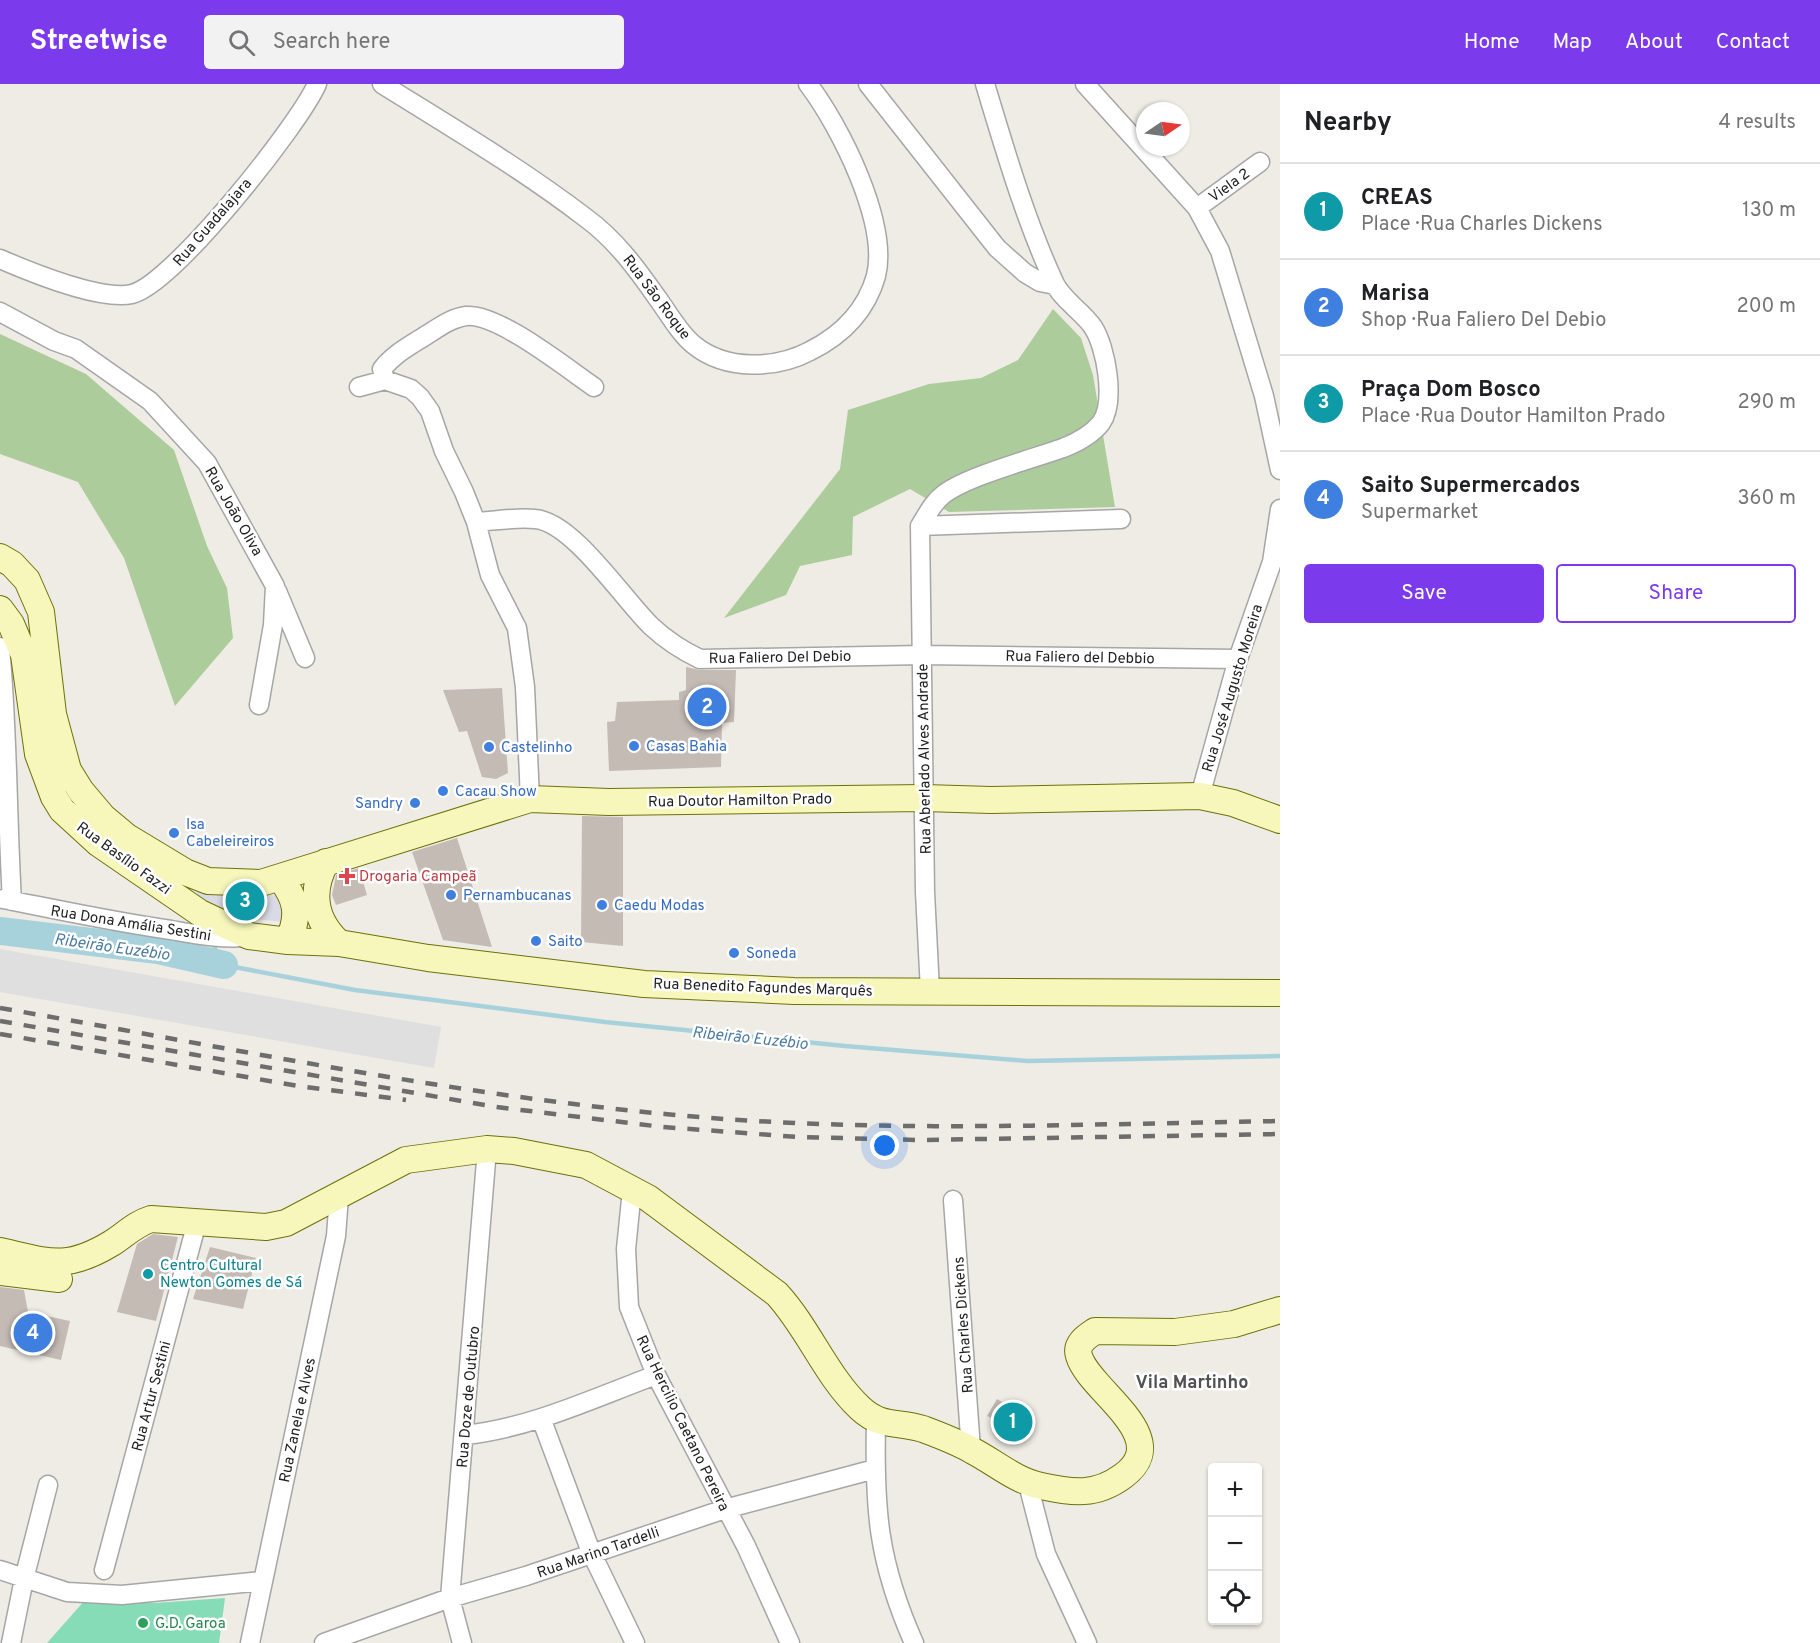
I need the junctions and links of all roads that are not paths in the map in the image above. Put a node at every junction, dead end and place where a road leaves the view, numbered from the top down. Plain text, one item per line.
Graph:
1 (317, 84) edge
2 (382, 84) edge
3 (808, 84) edge
4 (868, 84) edge
5 (984, 84) edge
6 (1085, 84) edge
7 (1260, 162) dead end
8 (1197, 207) junction
9 (0, 260) edge
10 (1055, 285) junction
11 (0, 312) edge
12 (385, 380) junction
13 (359, 387) dead end
14 (594, 387) dead end
15 (1280, 470) edge
16 (1280, 509) edge
17 (1121, 519) dead end
18 (476, 522) junction
19 (920, 526) junction
20 (0, 557) edge
21 (1276, 565) edge
22 (275, 586) junction
23 (0, 609) edge
24 (0, 647) edge
25 (923, 654) junction
26 (305, 658) dead end
27 (1238, 659) junction
28 (259, 705) dead end
29 (1200, 796) junction
30 (924, 798) junction
31 (530, 799) junction
32 (1280, 820) edge
33 (326, 862) junction
34 (280, 878) junction
35 (208, 881) joint
36 (6, 900) edge
37 (249, 936) junction
38 (288, 941) junction
39 (339, 943) junction
40 (930, 991) junction
41 (1280, 993) edge
42 (487, 1149) junction
43 (632, 1190) junction
44 (339, 1196) junction
45 (953, 1200) dead end
46 (197, 1222) junction
47 (112, 1243) junction
48 (0, 1251) edge
49 (0, 1272) edge
50 (1280, 1310) edge
51 (656, 1375) junction
52 (541, 1418) junction
53 (876, 1422) junction
54 (465, 1435) junction
55 (971, 1450) junction
56 (875, 1469) junction
57 (1028, 1484) junction
58 (48, 1485) dead end
59 (725, 1509) junction
60 (591, 1552) junction
61 (0, 1570) edge
62 (104, 1570) dead end
63 (24, 1579) junction
64 (262, 1581) junction
65 (450, 1598) junction
66 (11, 1643) edge
67 (250, 1643) edge
68 (324, 1643) edge
69 (462, 1643) edge
70 (635, 1643) edge
71 (790, 1643) edge
72 (914, 1643) edge
73 (1087, 1643) edge

1 - 9 street, Rua Guadalajara
2 - 3 street, Rua São Roque
4 - 10 street
5 - 10 street
6 - 8 street
7 - 8 street, Viela 2
8 - 15 street
10 - 19 street
11 - 22 street, Rua João Oliva
12 - 13 street
12 - 14 street
12 - 18 street
16 - 21 street, Rua José Augusto Moreira
17 - 19 street
18 - 25 street, Rua Faliero Del Debio
18 - 31 street
19 - 25 street, Rua Aberlado Alves Andrade
20 - 35 main road, Rua Basílio Fazzi
21 - 27 street, Rua José Augusto Moreira
22 - 26 street, Rua João Oliva
22 - 28 street
23 - 37 main road, Rua Basílio Fazzi
24 - 36 street
25 - 27 street, Rua Faliero del Debbio
25 - 30 street, Rua Aberlado Alves Andrade
27 - 29 street, Rua José Augusto Moreira
29 - 30 main road, Rua Doutor Hamilton Prado
29 - 32 main road, Rua Doutor Hamilton Prado
30 - 31 main road, Rua Doutor Hamilton Prado
30 - 40 street, Rua Aberlado Alves Andrade
31 - 33 main road, Rua Doutor Hamilton Prado
33 - 34 main road, Rua Doutor Hamilton Prado
33 - 39 main road
34 - 35 main road, Rua Doutor Hamilton Prado
34 - 38 main road
36 - 37 street, Rua Dona Amália Sestini
37 - 38 main road, Rua Benedito Fagundes Marquês
38 - 39 main road, Rua Benedito Fagundes Marquês
39 - 40 main road, Rua Benedito Fagundes Marquês
40 - 41 main road, Rua Benedito Fagundes Marquês
42 - 43 main road
42 - 44 main road
42 - 54 street, Rua Doze de Outubro
43 - 51 street, Rua Hercilio Caetano Pereira
43 - 53 main road
44 - 46 main road
44 - 64 street, Rua Zanela e Alves
45 - 55 street, Rua Charles Dickens
46 - 47 main road
46 - 62 street, Rua Artur Sestini
47 - 48 main road
47 - 49 main road
50 - 57 main road
51 - 52 street
51 - 59 street, Rua Hercilio Caetano Pereira
52 - 54 street
52 - 60 street
53 - 55 main road
53 - 56 street
54 - 65 street, Rua Doze de Outubro
55 - 57 main road
56 - 59 street, Rua Marino Tardelli
56 - 72 street
57 - 73 street
58 - 63 street
59 - 60 street, Rua Marino Tardelli
59 - 71 street, Rua Hercilio Caetano Pereira
60 - 65 street, Rua Marino Tardelli
60 - 70 street
61 - 63 street
63 - 64 street
63 - 66 street
64 - 67 street, Rua Zanela e Alves
65 - 68 street, Rua Marino Tardelli
65 - 69 street, Rua Doze de Outubro

